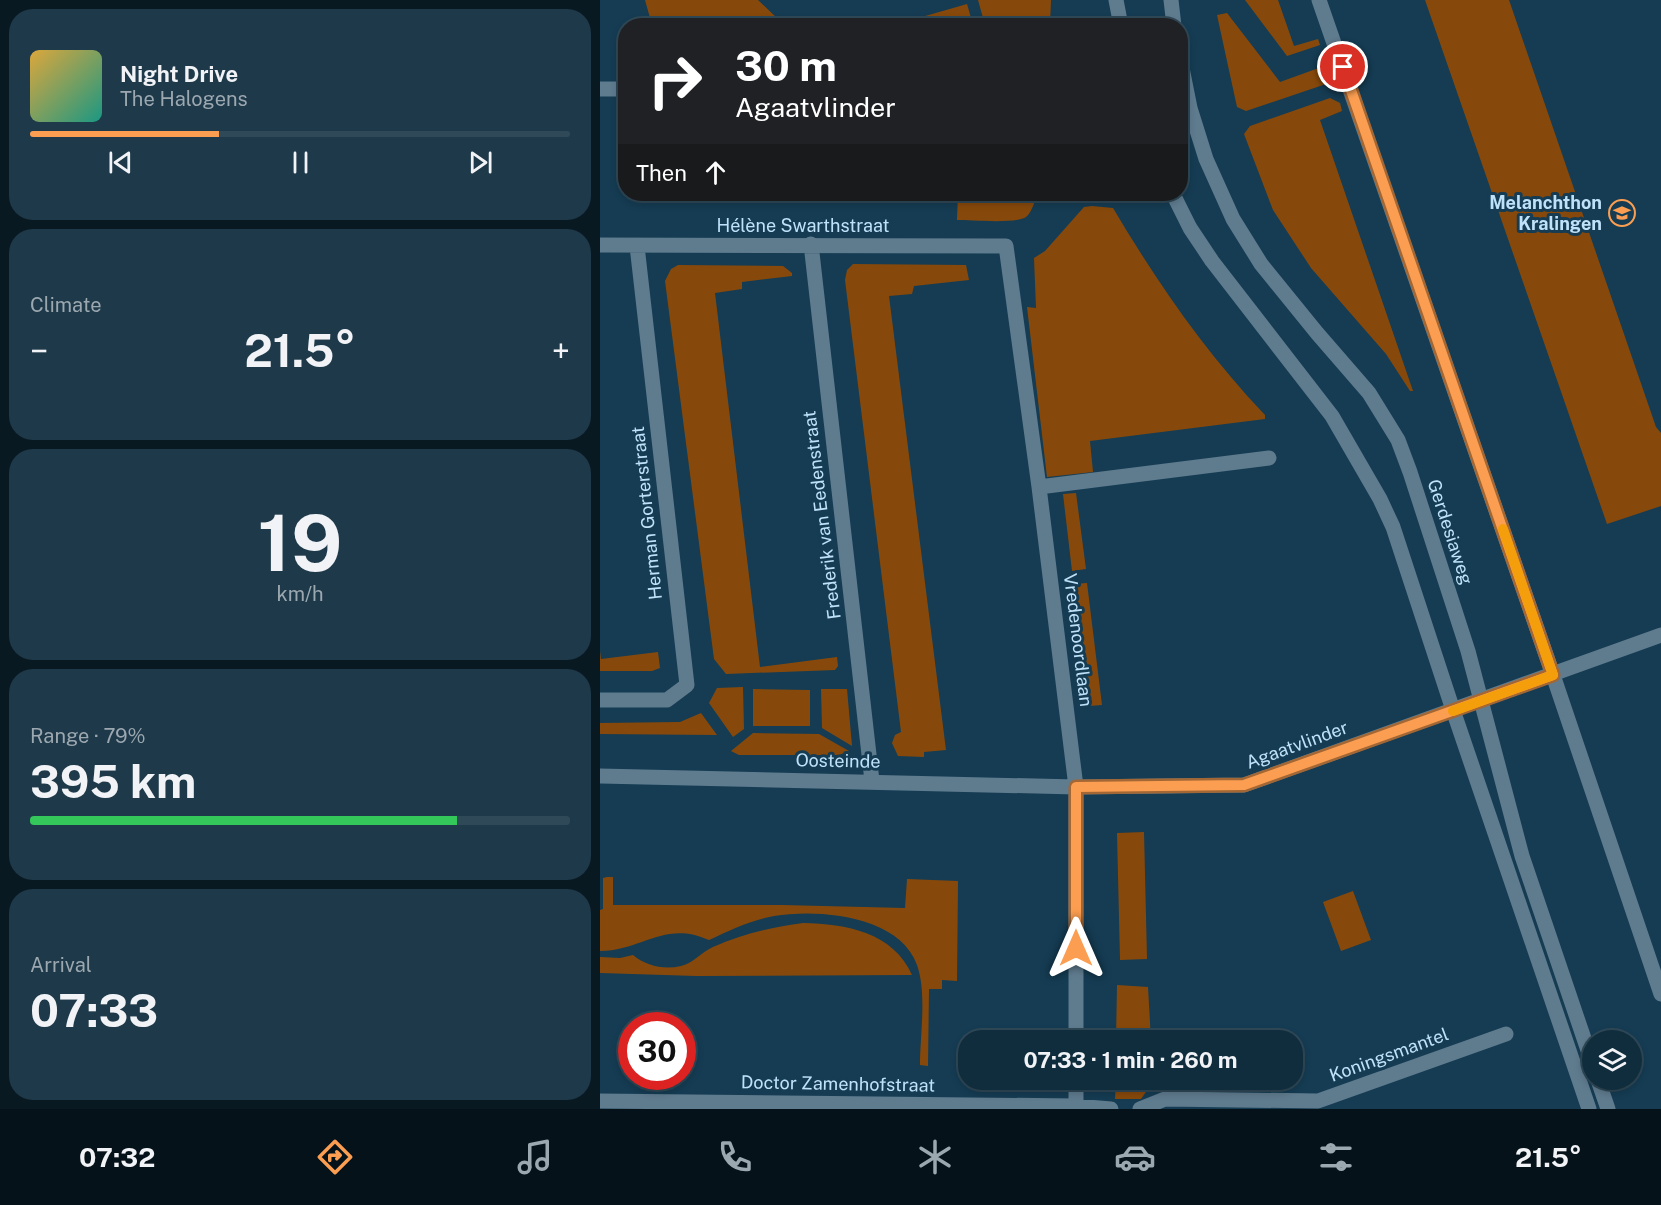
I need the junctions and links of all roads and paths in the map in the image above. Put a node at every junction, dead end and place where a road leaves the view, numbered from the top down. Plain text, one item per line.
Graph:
1 (1115, 0) edge
2 (1171, 0) edge
3 (1319, 0) edge
4 (1112, 18) edge
5 (1119, 18) edge
6 (1173, 18) edge
7 (600, 89) edge
8 (618, 89) edge
9 (1188, 118) edge
10 (1176, 201) edge
11 (811, 244) junction
12 (600, 245) edge
13 (637, 246) junction
14 (1006, 246) joint
15 (1269, 458) dead end
16 (1039, 487) junction
17 (1661, 635) edge
18 (1553, 675) junction
19 (600, 700) edge
20 (1482, 700) junction
21 (1453, 710) junction
22 (600, 776) edge
23 (872, 782) junction
24 (1076, 787) junction
25 (1660, 990) edge
26 (1076, 1030) edge
27 (1582, 1033) edge
28 (1506, 1034) dead end
29 (1076, 1090) edge
30 (1601, 1090) edge
31 (600, 1101) edge
32 (672, 1106) edge
33 (1076, 1107) edge
34 (1111, 1109) edge
35 (1140, 1109) edge
36 (1589, 1109) edge
37 (1608, 1109) edge

1 - 4 street
1 - 5 street
2 - 6 street
3 - 18 street
7 - 8 street
9 - 20 street, Gerdesiaweg
10 - 21 street
11 - 13 street, Hélène Swarthstraat
11 - 14 street, Hélène Swarthstraat
11 - 23 street, Frederik van Eedenstraat
12 - 13 street, Hélène Swarthstraat
13 - 19 street, Herman Gorterstraat
14 - 16 street, Vredenoordlaan
15 - 16 street
16 - 24 street, Vredenoordlaan
17 - 18 street, Agaatvlinder
18 - 20 street, Agaatvlinder
18 - 25 street
20 - 21 street, Agaatvlinder
20 - 27 street, Gerdesiaweg
21 - 24 street, Agaatvlinder
21 - 36 street
22 - 23 street, Oosteinde
23 - 24 street, Oosteinde
24 - 26 street, Vredenoordlaan
28 - 35 street, Koningsmantel
29 - 33 street
30 - 37 street
31 - 32 street, Doctor Zamenhofstraat
32 - 33 street, Doctor Zamenhofstraat
33 - 34 street

